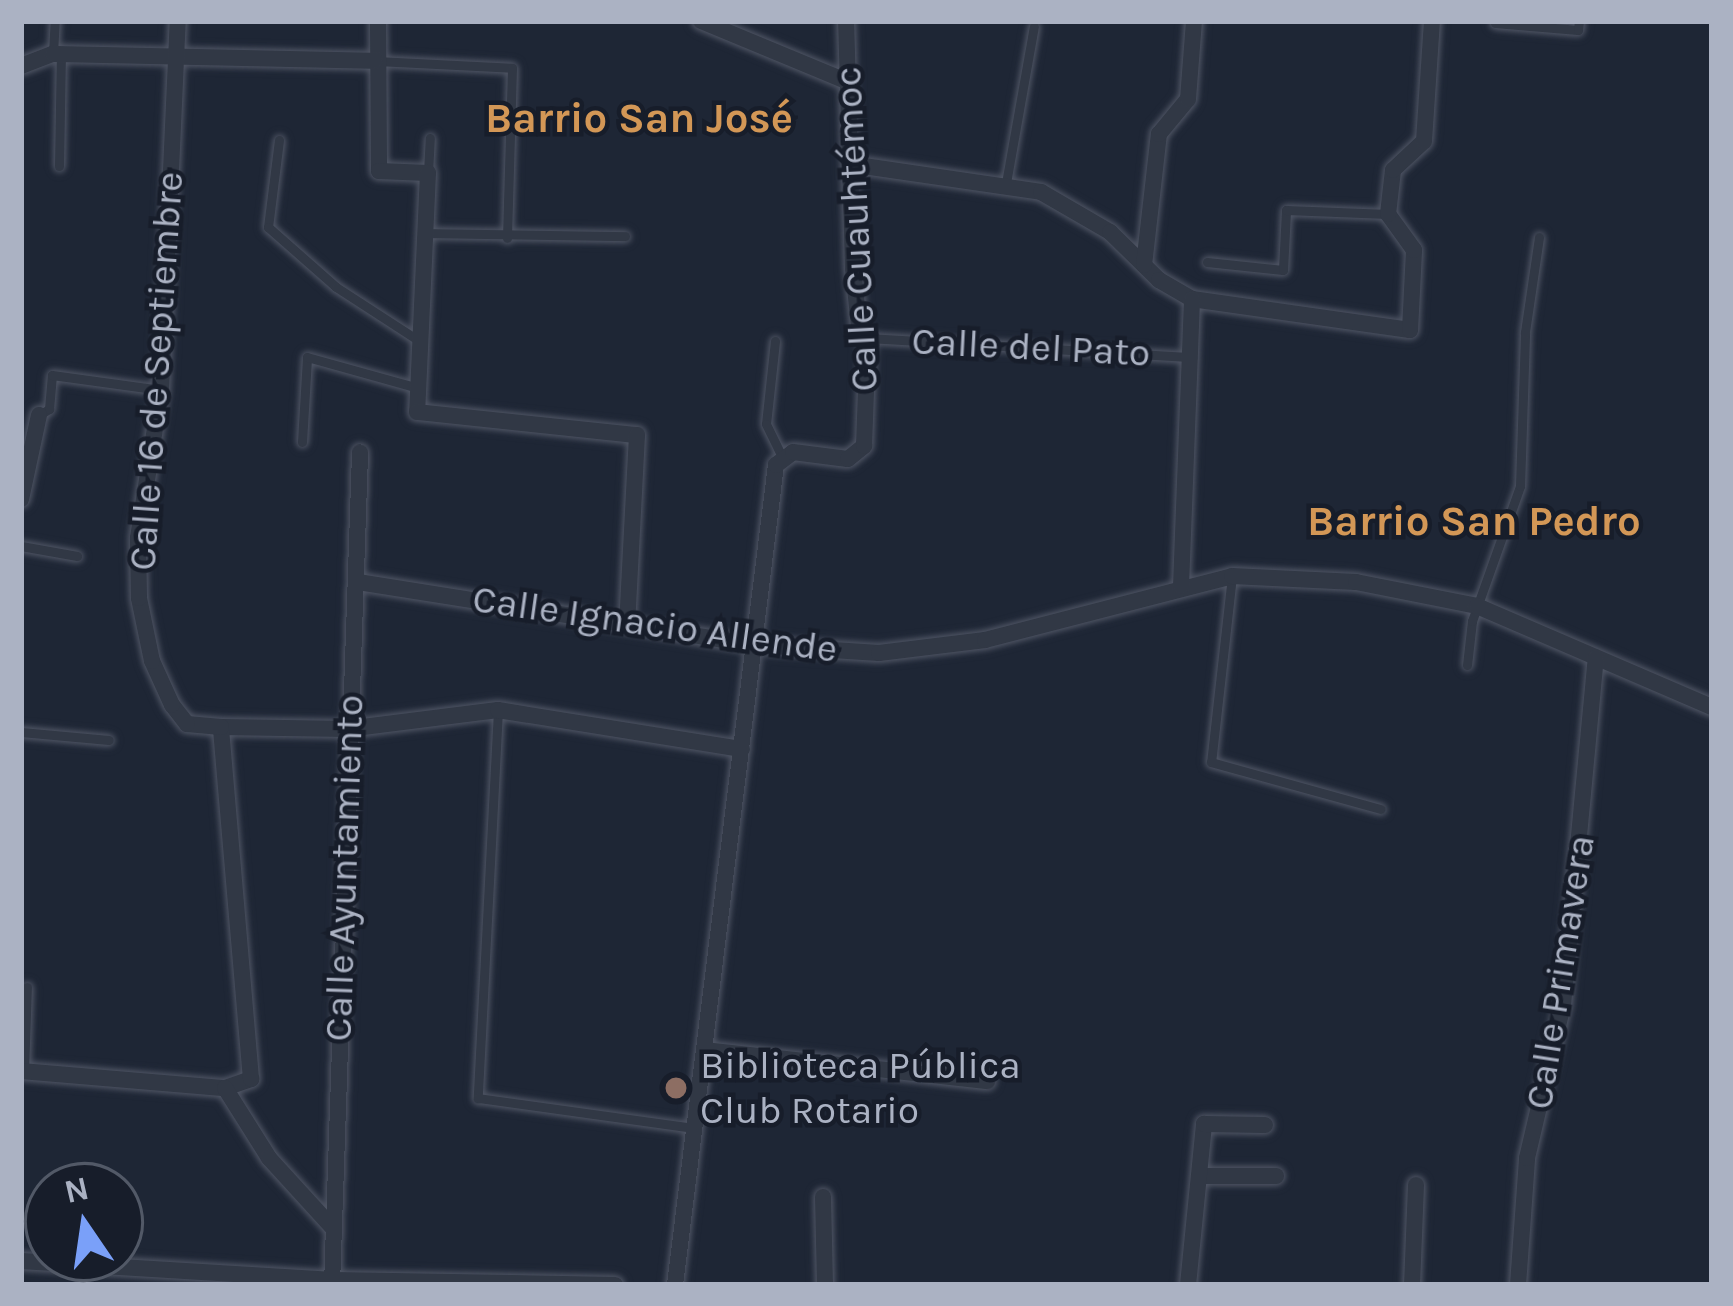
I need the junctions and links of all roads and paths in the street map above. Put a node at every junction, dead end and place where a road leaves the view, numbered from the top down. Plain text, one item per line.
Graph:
1 (55, 21) edge
2 (178, 21) edge
3 (378, 21) edge
4 (701, 21) edge
5 (845, 21) edge
6 (1194, 21) edge
7 (1432, 21) edge
8 (1579, 21) edge
9 (1495, 23) edge
10 (1034, 26) dead end
11 (177, 53) junction
12 (57, 54) junction
13 (375, 61) junction
14 (21, 65) edge
15 (848, 82) junction
16 (430, 138) dead end
17 (279, 140) dead end
18 (850, 164) junction
19 (59, 166) dead end
20 (428, 173) junction
21 (1006, 183) junction
22 (1388, 214) junction
23 (426, 233) junction
24 (625, 236) dead end
25 (1539, 237) dead end
26 (507, 238) junction
27 (1207, 262) dead end
28 (1144, 265) junction
29 (1192, 299) junction
30 (868, 338) junction
31 (775, 341) dead end
32 (420, 342) junction
33 (1193, 357) junction
34 (418, 388) junction
35 (161, 390) junction
36 (39, 415) joint
37 (302, 442) dead end
38 (360, 452) dead end
39 (781, 455) junction
40 (22, 494) edge
41 (21, 546) edge
42 (76, 556) dead end
43 (1232, 576) junction
44 (358, 581) junction
45 (1181, 586) junction
46 (1477, 607) junction
47 (627, 623) junction
48 (756, 645) junction
49 (1596, 658) junction
50 (1467, 665) dead end
51 (1712, 707) edge
52 (498, 710) junction
53 (221, 727) junction
54 (347, 729) junction
55 (21, 732) edge
56 (109, 740) dead end
57 (742, 748) junction
58 (1381, 809) dead end
59 (27, 987) dead end
60 (705, 1050) junction
61 (22, 1071) edge
62 (987, 1081) dead end
63 (225, 1088) junction
64 (1264, 1125) dead end
65 (693, 1128) junction
66 (1200, 1176) junction
67 (1276, 1176) dead end
68 (1416, 1185) dead end
69 (823, 1197) dead end
70 (333, 1228) junction
71 (21, 1261) edge
72 (332, 1282) edge
73 (466, 1282) edge
74 (615, 1285) edge
75 (675, 1285) edge
76 (825, 1285) edge
77 (1188, 1285) edge
78 (1412, 1285) edge
79 (1518, 1285) edge

1 - 12 lane
2 - 11 street, Calle 16 de Septiembre
3 - 13 street
4 - 15 street
5 - 15 street, Calle Cuauhtémoc
6 - 28 street
7 - 22 street
8 - 9 lane
10 - 21 lane
11 - 12 street
11 - 13 street
11 - 35 street, Calle 16 de Septiembre
12 - 14 street
12 - 19 lane
13 - 20 street
13 - 26 lane
15 - 18 street, Calle Cuauhtémoc
16 - 20 lane
17 - 32 lane
18 - 21 street
18 - 30 street, Calle Cuauhtémoc
20 - 23 street
21 - 28 street
22 - 27 lane
22 - 29 street
23 - 26 lane
23 - 32 street
24 - 26 lane
25 - 46 lane
28 - 29 street
29 - 33 street
30 - 33 lane, Calle del Pato
30 - 39 street, Calle Cuauhtémoc
31 - 39 lane
32 - 34 street
33 - 45 street
34 - 37 lane
34 - 47 street
35 - 36 lane
35 - 53 street, Calle 16 de Septiembre
36 - 40 street
38 - 44 street, Calle Ayuntamiento
39 - 48 street
41 - 42 lane
43 - 45 street, Calle Ignacio Allende
43 - 46 street, Calle Ignacio Allende
43 - 58 lane
44 - 47 street, Calle Ignacio Allende
44 - 54 street, Calle Ayuntamiento
45 - 48 street, Calle Ignacio Allende
46 - 49 street, Calle Ignacio Allende
46 - 50 lane
47 - 48 street, Calle Ignacio Allende
48 - 57 street
49 - 51 street, Calle Ignacio Allende
49 - 79 street, Calle Primavera
52 - 54 street
52 - 57 street
52 - 65 lane
53 - 54 street
53 - 63 street
54 - 70 street, Calle Ayuntamiento
55 - 56 lane
57 - 60 street
59 - 61 lane
60 - 62 street
60 - 65 street
61 - 63 street
63 - 70 street
64 - 66 street
65 - 75 street
66 - 67 street
66 - 77 street
68 - 78 street
69 - 76 street
70 - 72 street, Calle Ayuntamiento
71 - 72 street
72 - 73 street
73 - 74 street

